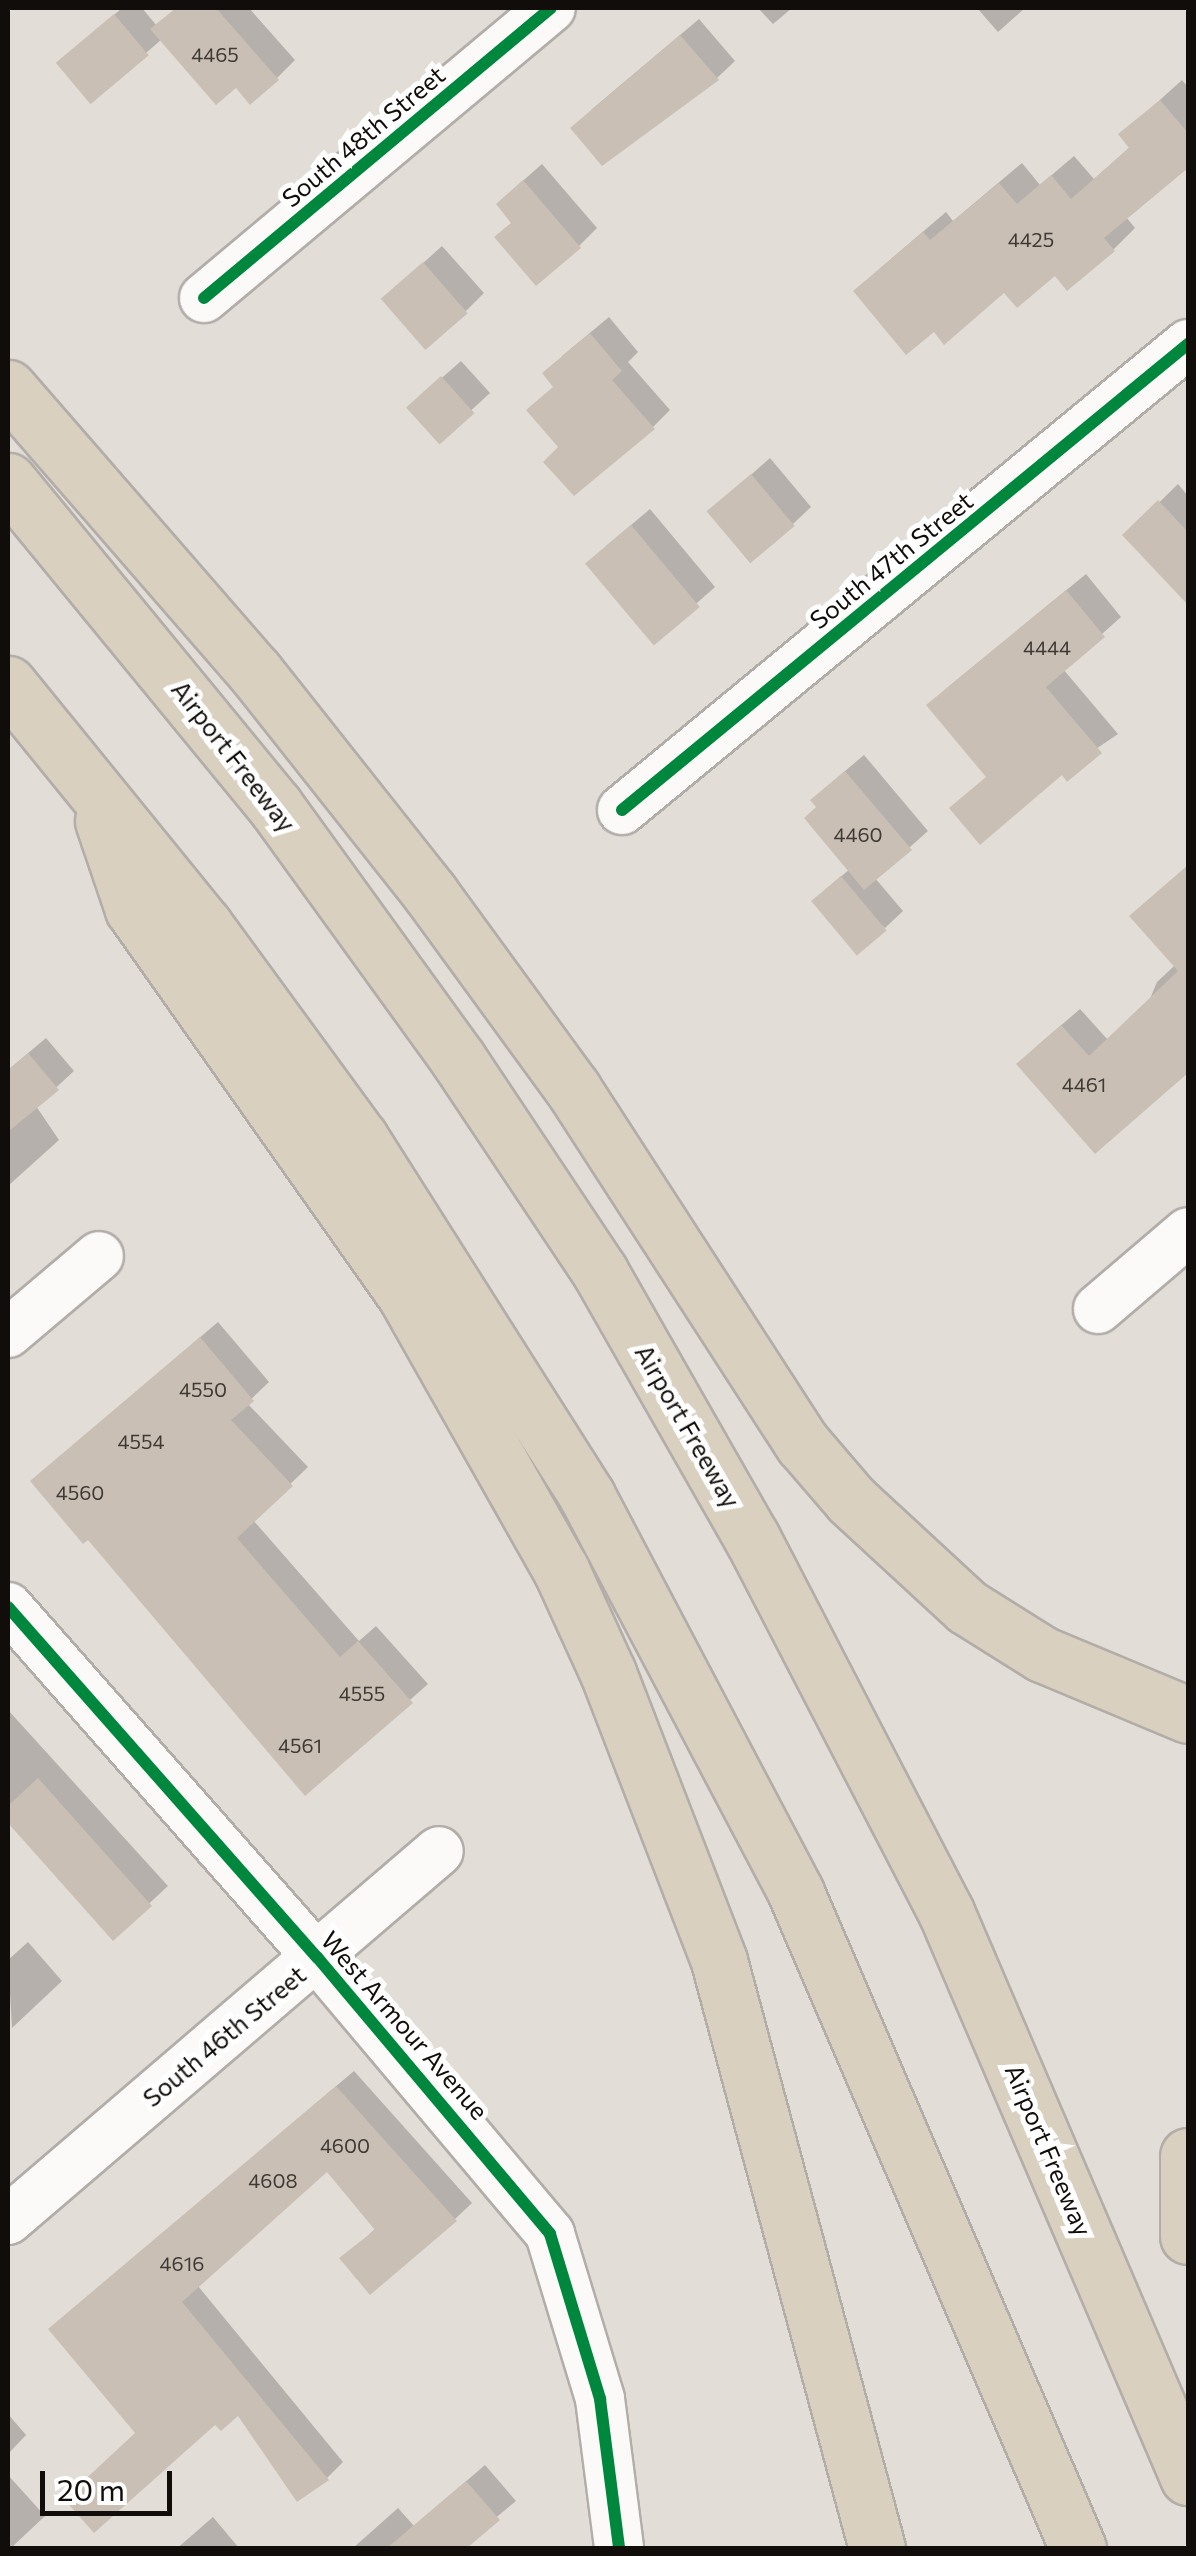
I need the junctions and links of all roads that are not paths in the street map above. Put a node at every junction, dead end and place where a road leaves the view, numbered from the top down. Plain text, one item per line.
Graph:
1 (551, 8) edge
2 (204, 298) dead end
3 (1188, 344) edge
4 (8, 388) edge
5 (8, 481) edge
6 (8, 684) edge
7 (89, 780) junction
8 (622, 810) dead end
9 (1188, 1232) edge
10 (99, 1256) dead end
11 (1098, 1309) dead end
12 (8, 1333) edge
13 (8, 1607) edge
14 (1188, 1715) edge
15 (439, 1851) dead end
16 (317, 1957) junction
17 (1188, 2156) edge
18 (8, 2220) edge
19 (1188, 2236) edge
20 (1188, 2477) edge
21 (619, 2548) edge
22 (877, 2548) edge
23 (1078, 2548) edge

1 - 2 street, South 48th Street
3 - 8 street, South 47th Street
4 - 14 highway
5 - 20 highway, Airport Freeway
6 - 7 highway
7 - 22 highway
7 - 23 highway
9 - 11 street
10 - 12 street
13 - 16 street, West Armour Avenue
15 - 16 street, South 46th Street
16 - 18 street, South 46th Street
16 - 21 street, West Armour Avenue
17 - 19 highway

